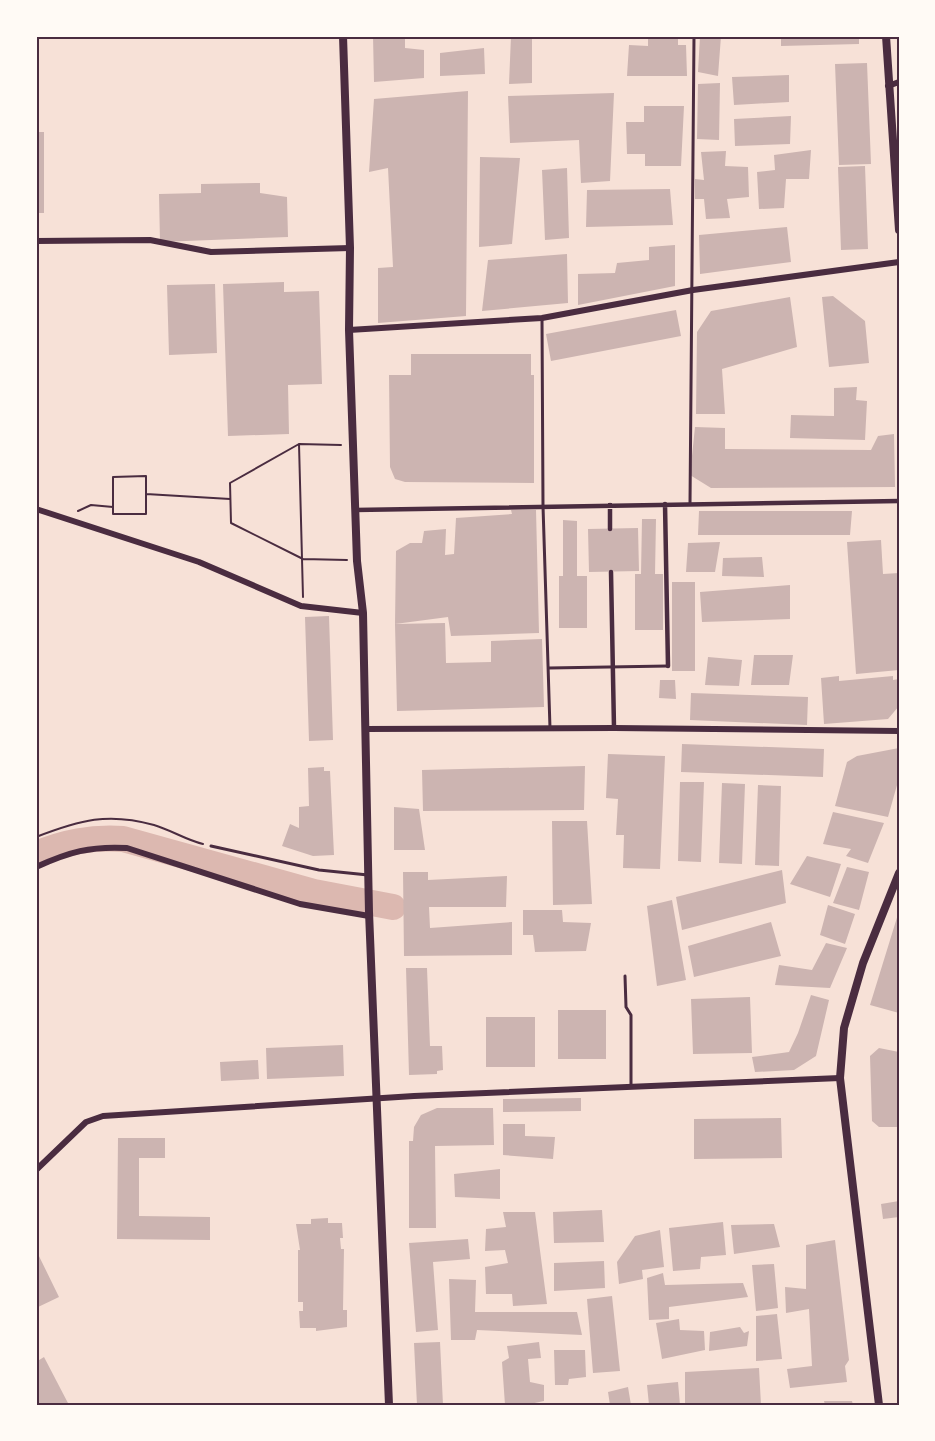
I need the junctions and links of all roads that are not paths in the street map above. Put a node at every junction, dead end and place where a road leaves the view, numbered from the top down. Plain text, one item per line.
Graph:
1 (343, 36) edge
2 (694, 36) edge
3 (886, 36) edge
4 (899, 82) edge
5 (888, 86) junction
6 (899, 230) edge
7 (36, 241) edge
8 (350, 248) junction
9 (899, 261) edge
10 (693, 290) junction
11 (542, 318) junction
12 (349, 330) junction
13 (899, 501) edge
14 (665, 504) junction
15 (690, 504) junction
16 (610, 505) junction
17 (543, 506) junction
18 (36, 509) edge
19 (355, 510) junction
20 (610, 528) dead end
21 (611, 572) dead end
22 (363, 613) junction
23 (668, 666) joint
24 (613, 667) junction
25 (549, 668) junction
26 (550, 728) junction
27 (614, 728) junction
28 (365, 729) junction
29 (899, 731) edge
30 (211, 846) road end
31 (36, 867) edge
32 (899, 873) edge
33 (368, 878) junction
34 (897, 885) edge
35 (369, 914) junction
36 (625, 976) dead end
37 (840, 1078) junction
38 (631, 1087) junction
39 (375, 1099) junction
40 (36, 1170) edge
41 (389, 1405) edge
42 (879, 1405) edge

1 - 8 street
2 - 10 lane
3 - 5 street
4 - 5 street
5 - 6 street
7 - 8 street
8 - 12 street
9 - 10 street
10 - 11 street
10 - 15 lane
11 - 12 street
11 - 17 lane
12 - 19 street
13 - 15 street
14 - 15 street
14 - 16 street
14 - 23 street
16 - 17 street
16 - 20 street
17 - 19 street
17 - 25 lane
18 - 22 street
19 - 22 street
21 - 24 street
22 - 28 street
23 - 24 lane
24 - 25 lane
24 - 27 street
25 - 26 lane
26 - 27 street
26 - 28 street
27 - 29 street
28 - 33 street
30 - 33 lane
31 - 35 street
32 - 34 street
33 - 35 street
34 - 37 street
35 - 39 street
36 - 38 lane
37 - 38 street
37 - 42 street
38 - 39 street
39 - 40 street
39 - 41 street

